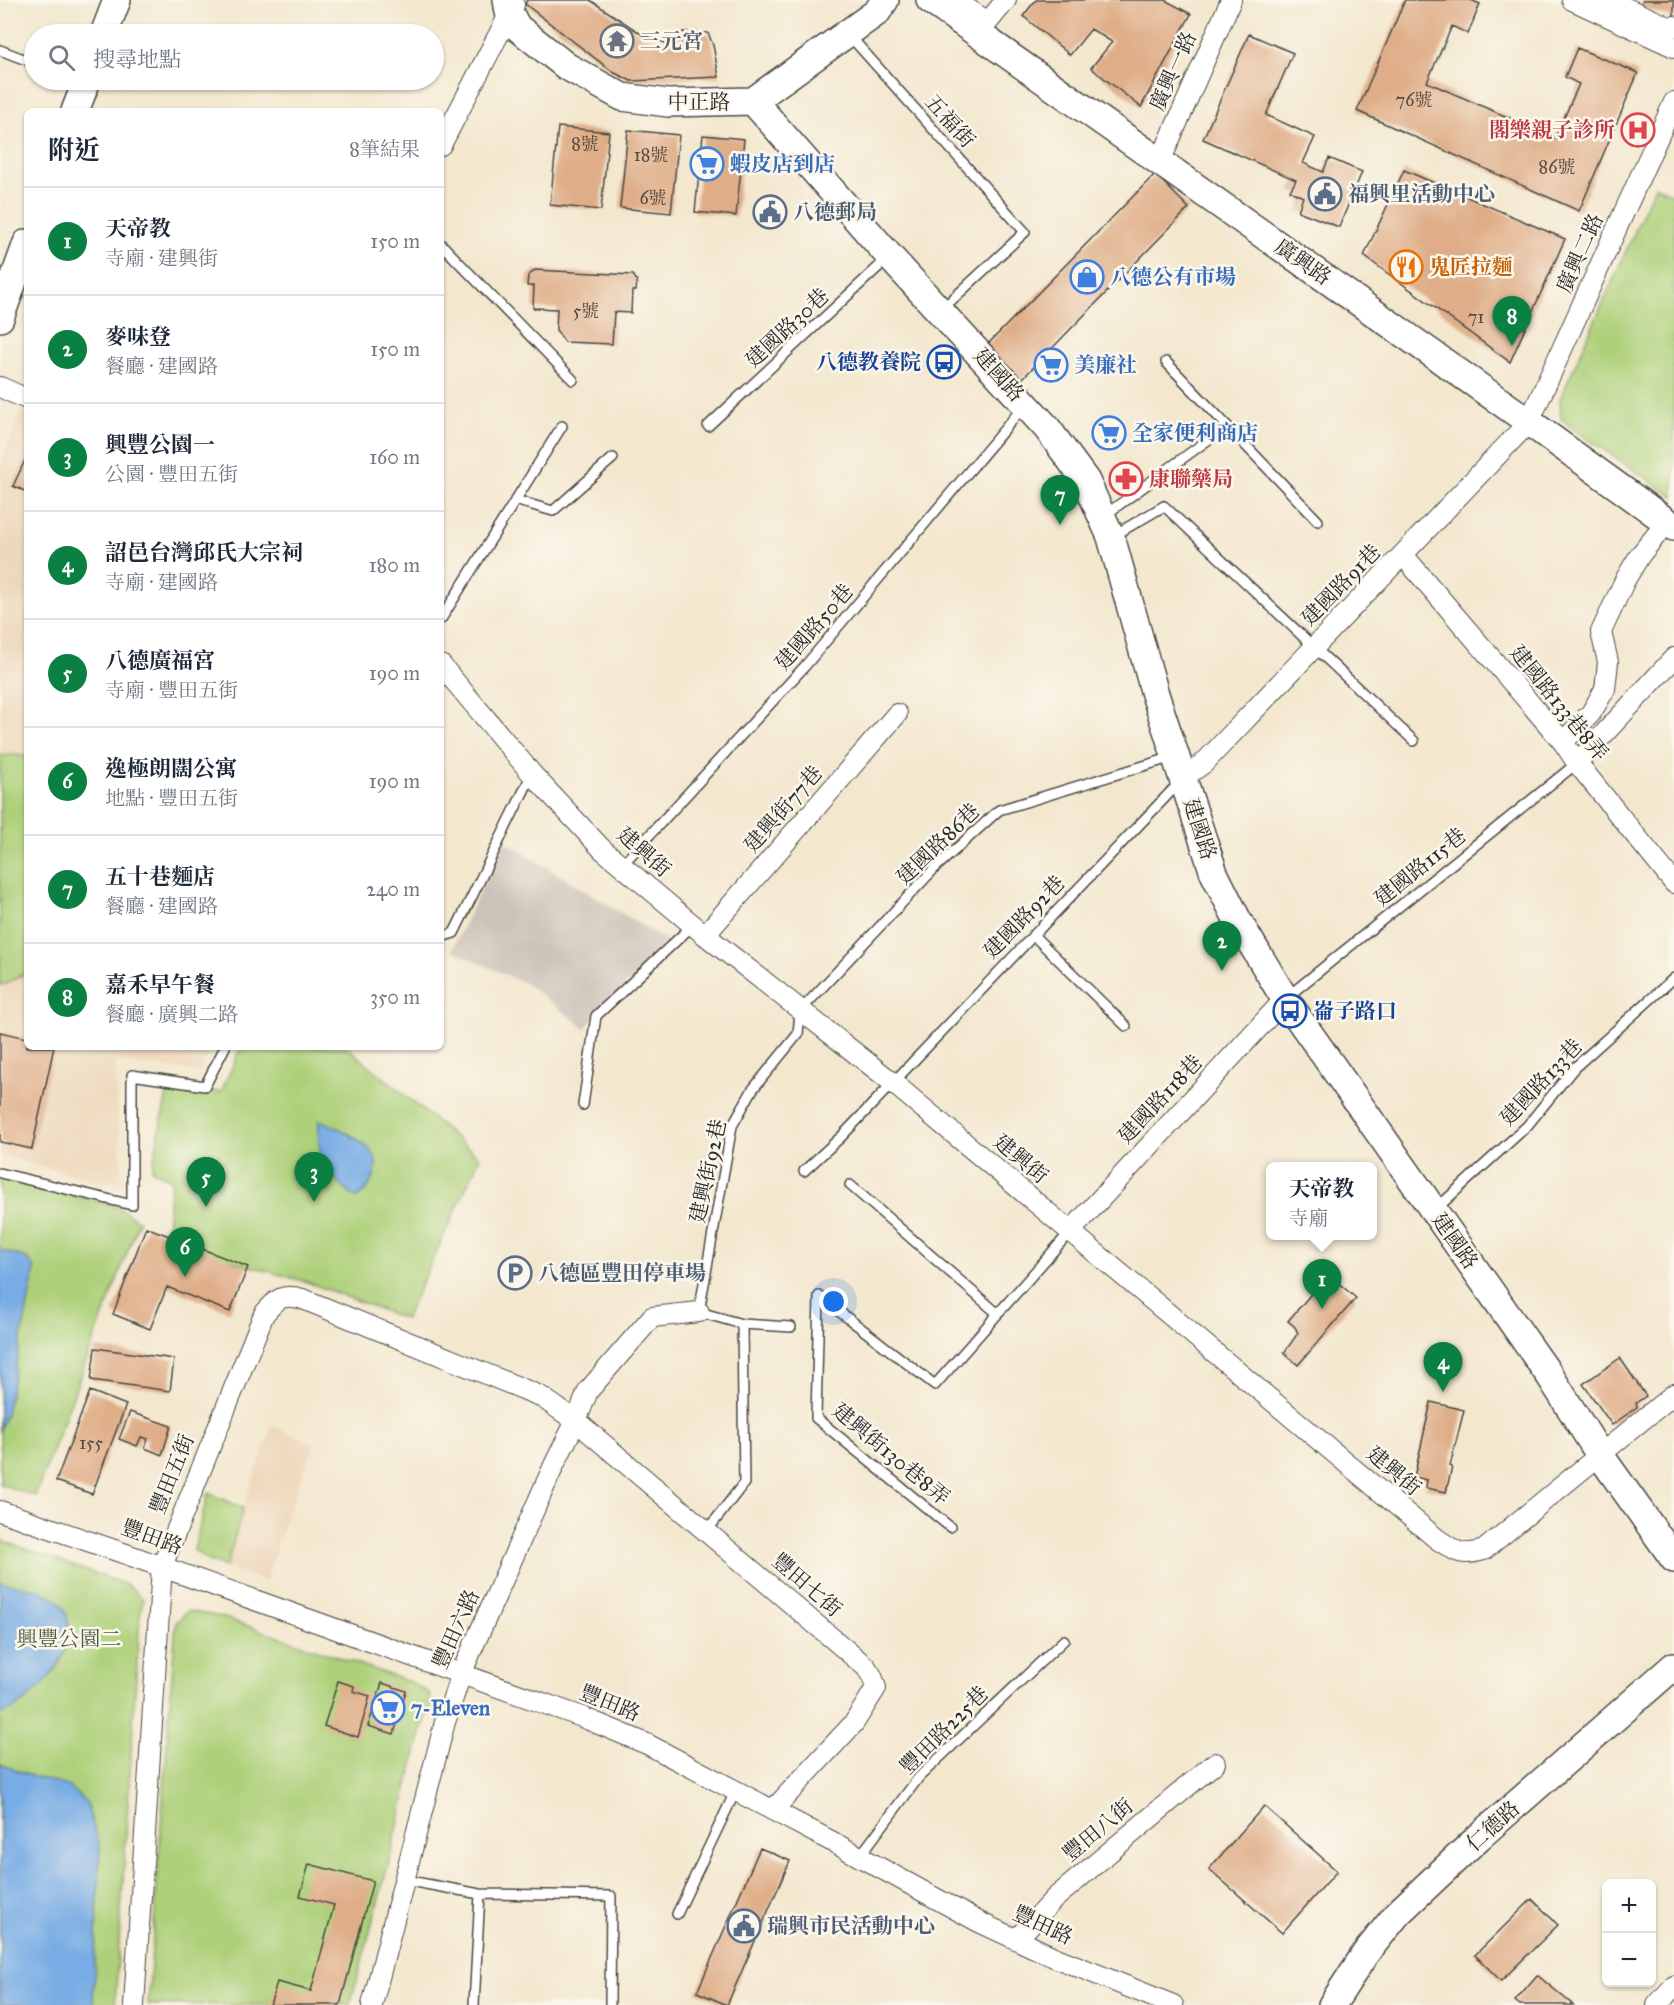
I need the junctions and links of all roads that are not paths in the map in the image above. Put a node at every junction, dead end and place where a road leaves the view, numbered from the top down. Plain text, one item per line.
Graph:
1 (117, 0) edge
2 (930, 0) edge
3 (954, 0) edge
4 (1006, 0) edge
5 (1231, 0) edge
6 (1572, 0) edge
7 (1608, 0) edge
8 (511, 4) edge
9 (875, 4) edge
10 (108, 24) edge
11 (1674, 26) edge
12 (848, 33) junction
13 (1674, 47) edge
14 (0, 50) edge
15 (24, 59) edge
16 (80, 90) edge
17 (753, 101) junction
18 (1674, 102) edge
19 (76, 108) edge
20 (444, 139) edge
21 (1160, 162) junction
22 (444, 247) edge
23 (24, 249) edge
24 (890, 256) junction
25 (5, 288) edge
26 (940, 310) junction
27 (0, 318) edge
28 (1166, 362) dead end
29 (573, 380) dead end
30 (0, 387) edge
31 (24, 398) edge
32 (1025, 404) junction
33 (1529, 422) junction
34 (562, 426) dead end
35 (708, 426) dead end
36 (1227, 426) junction
37 (613, 458) dead end
38 (515, 500) junction
39 (1318, 521) dead end
40 (1671, 525) edge
41 (1107, 527) junction
42 (1403, 555) junction
43 (444, 614) edge
44 (1315, 647) junction
45 (1674, 658) edge
46 (444, 669) edge
47 (897, 714) dead end
48 (1414, 741) dead end
49 (1563, 742) junction
50 (1577, 763) junction
51 (1179, 767) junction
52 (532, 774) junction
53 (621, 865) junction
54 (1674, 883) edge
55 (699, 930) junction
56 (1033, 934) junction
57 (444, 936) edge
58 (1674, 978) edge
59 (1285, 999) junction
60 (800, 1011) junction
61 (1126, 1026) dead end
62 (223, 1050) edge
63 (892, 1082) junction
64 (583, 1105) dead end
65 (804, 1171) dead end
66 (0, 1173) edge
67 (850, 1185) dead end
68 (1434, 1211) junction
69 (1070, 1232) junction
70 (699, 1312) junction
71 (997, 1313) junction
72 (742, 1324) junction
73 (791, 1327) dead end
74 (1674, 1394) edge
75 (576, 1421) junction
76 (1600, 1455) junction
77 (0, 1511) edge
78 (950, 1527) dead end
79 (708, 1531) junction
80 (1674, 1559) edge
81 (162, 1566) junction
82 (1064, 1640) dead end
83 (1674, 1666) edge
84 (461, 1674) junction
85 (1215, 1763) dead end
86 (736, 1790) junction
87 (773, 1810) junction
88 (860, 1856) junction
89 (404, 1880) junction
90 (480, 1894) junction
91 (677, 1914) dead end
92 (1017, 1939) junction
93 (1674, 1986) edge
94 (134, 2005) edge
95 (372, 2005) edge
96 (474, 2005) edge
97 (610, 2005) edge
98 (1173, 2005) edge
99 (1332, 2005) edge
100 (1657, 2005) edge

1 - 10 street
2 - 21 street, 廣興路
3 - 4 street
5 - 21 street, 廣興一路
6 - 13 street
7 - 11 street
8 - 17 street, 中正路
8 - 20 street
9 - 12 street, 中正路
12 - 17 street, 中正路
12 - 26 lane, 五福街
14 - 15 lane
16 - 19 street
17 - 24 street, 建國路
18 - 33 street, 廣興二路
21 - 33 street, 廣興路
22 - 29 lane
23 - 25 street
24 - 26 street, 建國路
24 - 35 lane, 建國路30巷
25 - 27 street
26 - 32 street, 建國路
28 - 36 lane
30 - 31 street
32 - 41 street, 建國路
32 - 53 lane, 建國路50巷
33 - 40 street, 廣興路
33 - 42 street, 建國路91巷
34 - 38 lane
36 - 39 lane
36 - 41 lane
37 - 38 lane
38 - 43 lane
40 - 49 street
41 - 44 lane
41 - 51 street, 建國路
42 - 44 street, 建國路91巷
42 - 49 street, 建國路133巷8弄
44 - 48 lane
44 - 51 street, 建國路91巷
45 - 50 street
46 - 52 street, 建興街
47 - 55 street, 建興街77巷
49 - 50 street, 建國路133巷8弄
50 - 54 street, 建國路133巷8弄
50 - 59 lane, 建國路115巷
51 - 56 lane, 建國路92巷
51 - 59 street, 建國路
51 - 60 lane, 建國路86巷
52 - 53 street, 建興街
52 - 57 lane
53 - 55 street, 建興街
55 - 60 street, 建興街
55 - 64 lane
56 - 61 lane
56 - 63 lane, 建國路92巷
58 - 68 lane, 建國路133巷
59 - 68 street, 建國路
59 - 69 street, 建國路118巷
60 - 63 street, 建興街
60 - 70 lane, 建興街92巷
62 - 66 lane
63 - 65 lane, 建國路92巷
63 - 69 street, 建興街
67 - 71 lane
68 - 76 street, 建國路
69 - 71 lane
69 - 76 street, 建興街
70 - 72 lane
70 - 75 street, 豐田六路
71 - 78 lane, 建興街130巷8弄
72 - 73 lane
72 - 79 lane
74 - 76 street, 建興街
75 - 79 street, 豐田七街
75 - 81 street, 豐田五街
75 - 84 street, 豐田六路
76 - 80 street, 建國路
77 - 81 street, 豐田路
79 - 87 street, 豐田七街
81 - 84 street, 豐田路
81 - 94 street, 豐田五街
82 - 88 lane, 豐田路225巷
83 - 99 street, 仁德路
84 - 86 street, 豐田路
84 - 89 street, 豐田六路
85 - 92 street, 豐田八街
86 - 87 street, 豐田路
86 - 91 lane
87 - 88 street, 豐田路
88 - 92 street, 豐田路
89 - 90 lane
89 - 95 street, 豐田六路
90 - 96 lane
90 - 97 lane
92 - 98 street, 豐田路
93 - 100 street

